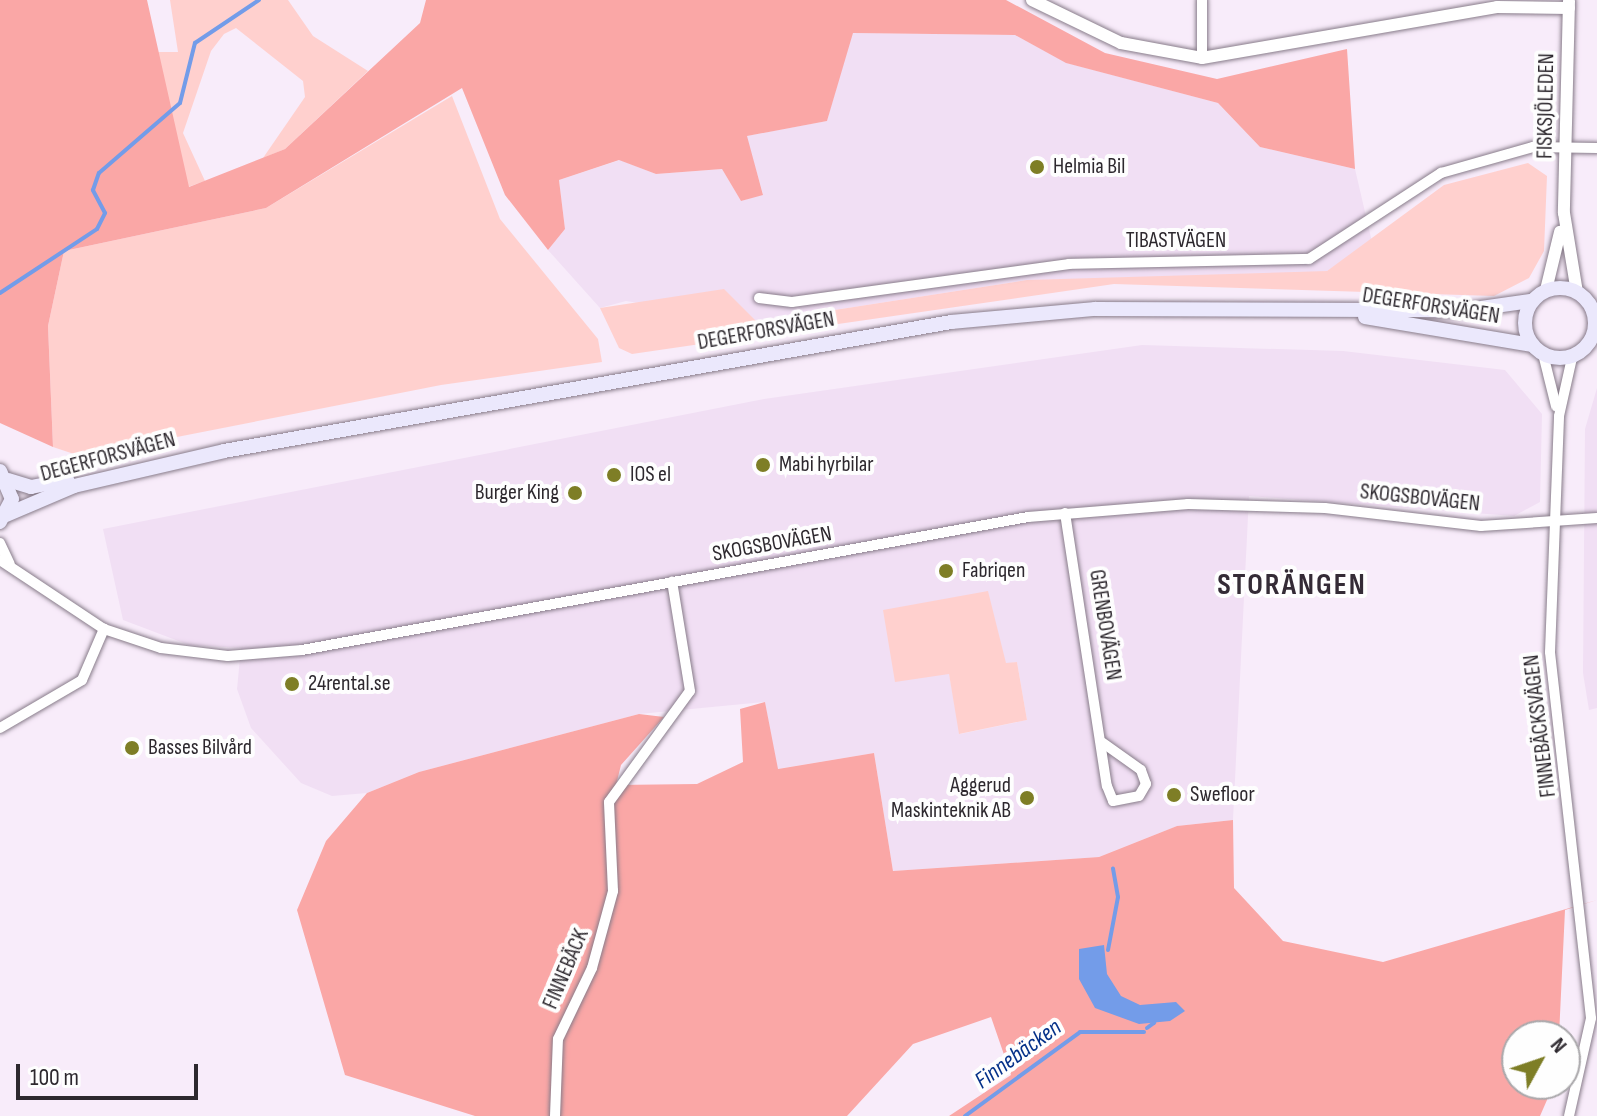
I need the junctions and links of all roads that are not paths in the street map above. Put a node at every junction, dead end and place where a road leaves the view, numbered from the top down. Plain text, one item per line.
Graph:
1 (1032, 0) edge
2 (1202, 0) edge
3 (1569, 4) edge
4 (1202, 58) junction
5 (1565, 147) junction
6 (1597, 148) edge
7 (1564, 213) junction
8 (1546, 290) junction
9 (1577, 292) junction
10 (759, 298) dead end
11 (1530, 301) junction
12 (1592, 305) edge
13 (1321, 312) junction
14 (1591, 348) edge
15 (1538, 350) junction
16 (1572, 358) junction
17 (1558, 424) junction
18 (224, 451) junction
19 (4, 475) edge
20 (1065, 513) junction
21 (3, 518) edge
22 (1597, 518) edge
23 (1554, 521) junction
24 (0, 543) edge
25 (0, 560) edge
26 (19, 575) junction
27 (672, 581) junction
28 (104, 629) junction
29 (0, 728) edge
30 (1103, 743) junction
31 (555, 1116) edge
32 (1569, 1116) edge

1 - 4 street
2 - 4 street
3 - 4 street
3 - 5 street, FISKSJÖLEDEN
5 - 6 street, TIBASTVÄGEN
5 - 7 street, FISKSJÖLEDEN
5 - 10 street, TIBASTVÄGEN
7 - 8 street, FISKSJÖLEDEN
7 - 9 street, FISKSJÖLEDEN
8 - 9 main road
8 - 11 main road
9 - 12 main road
11 - 13 main road, DEGERFORSVÄGEN
11 - 15 main road
12 - 14 main road
13 - 15 main road, DEGERFORSVÄGEN
13 - 18 main road, DEGERFORSVÄGEN
14 - 16 main road
15 - 16 main road
15 - 17 street, FINNEBÄCKSVÄGEN
16 - 17 street, FINNEBÄCKSVÄGEN
17 - 23 street, FINNEBÄCKSVÄGEN
18 - 19 main road, DEGERFORSVÄGEN
18 - 21 main road, DEGERFORSVÄGEN
19 - 21 main road
20 - 23 street, SKOGSBOVÄGEN
20 - 27 street, SKOGSBOVÄGEN
20 - 30 street, GRENBOVÄGEN
22 - 23 street, SKOGSBOVÄGEN
23 - 32 street, FINNEBÄCKSVÄGEN
24 - 26 street, SKOGSBOVÄGEN
25 - 26 street, SKOGSBOVÄGEN
26 - 28 street, SKOGSBOVÄGEN
27 - 28 street, SKOGSBOVÄGEN
27 - 31 street, FINNEBÄCK
28 - 29 street
30 - 30 street, GRENBOVÄGEN

